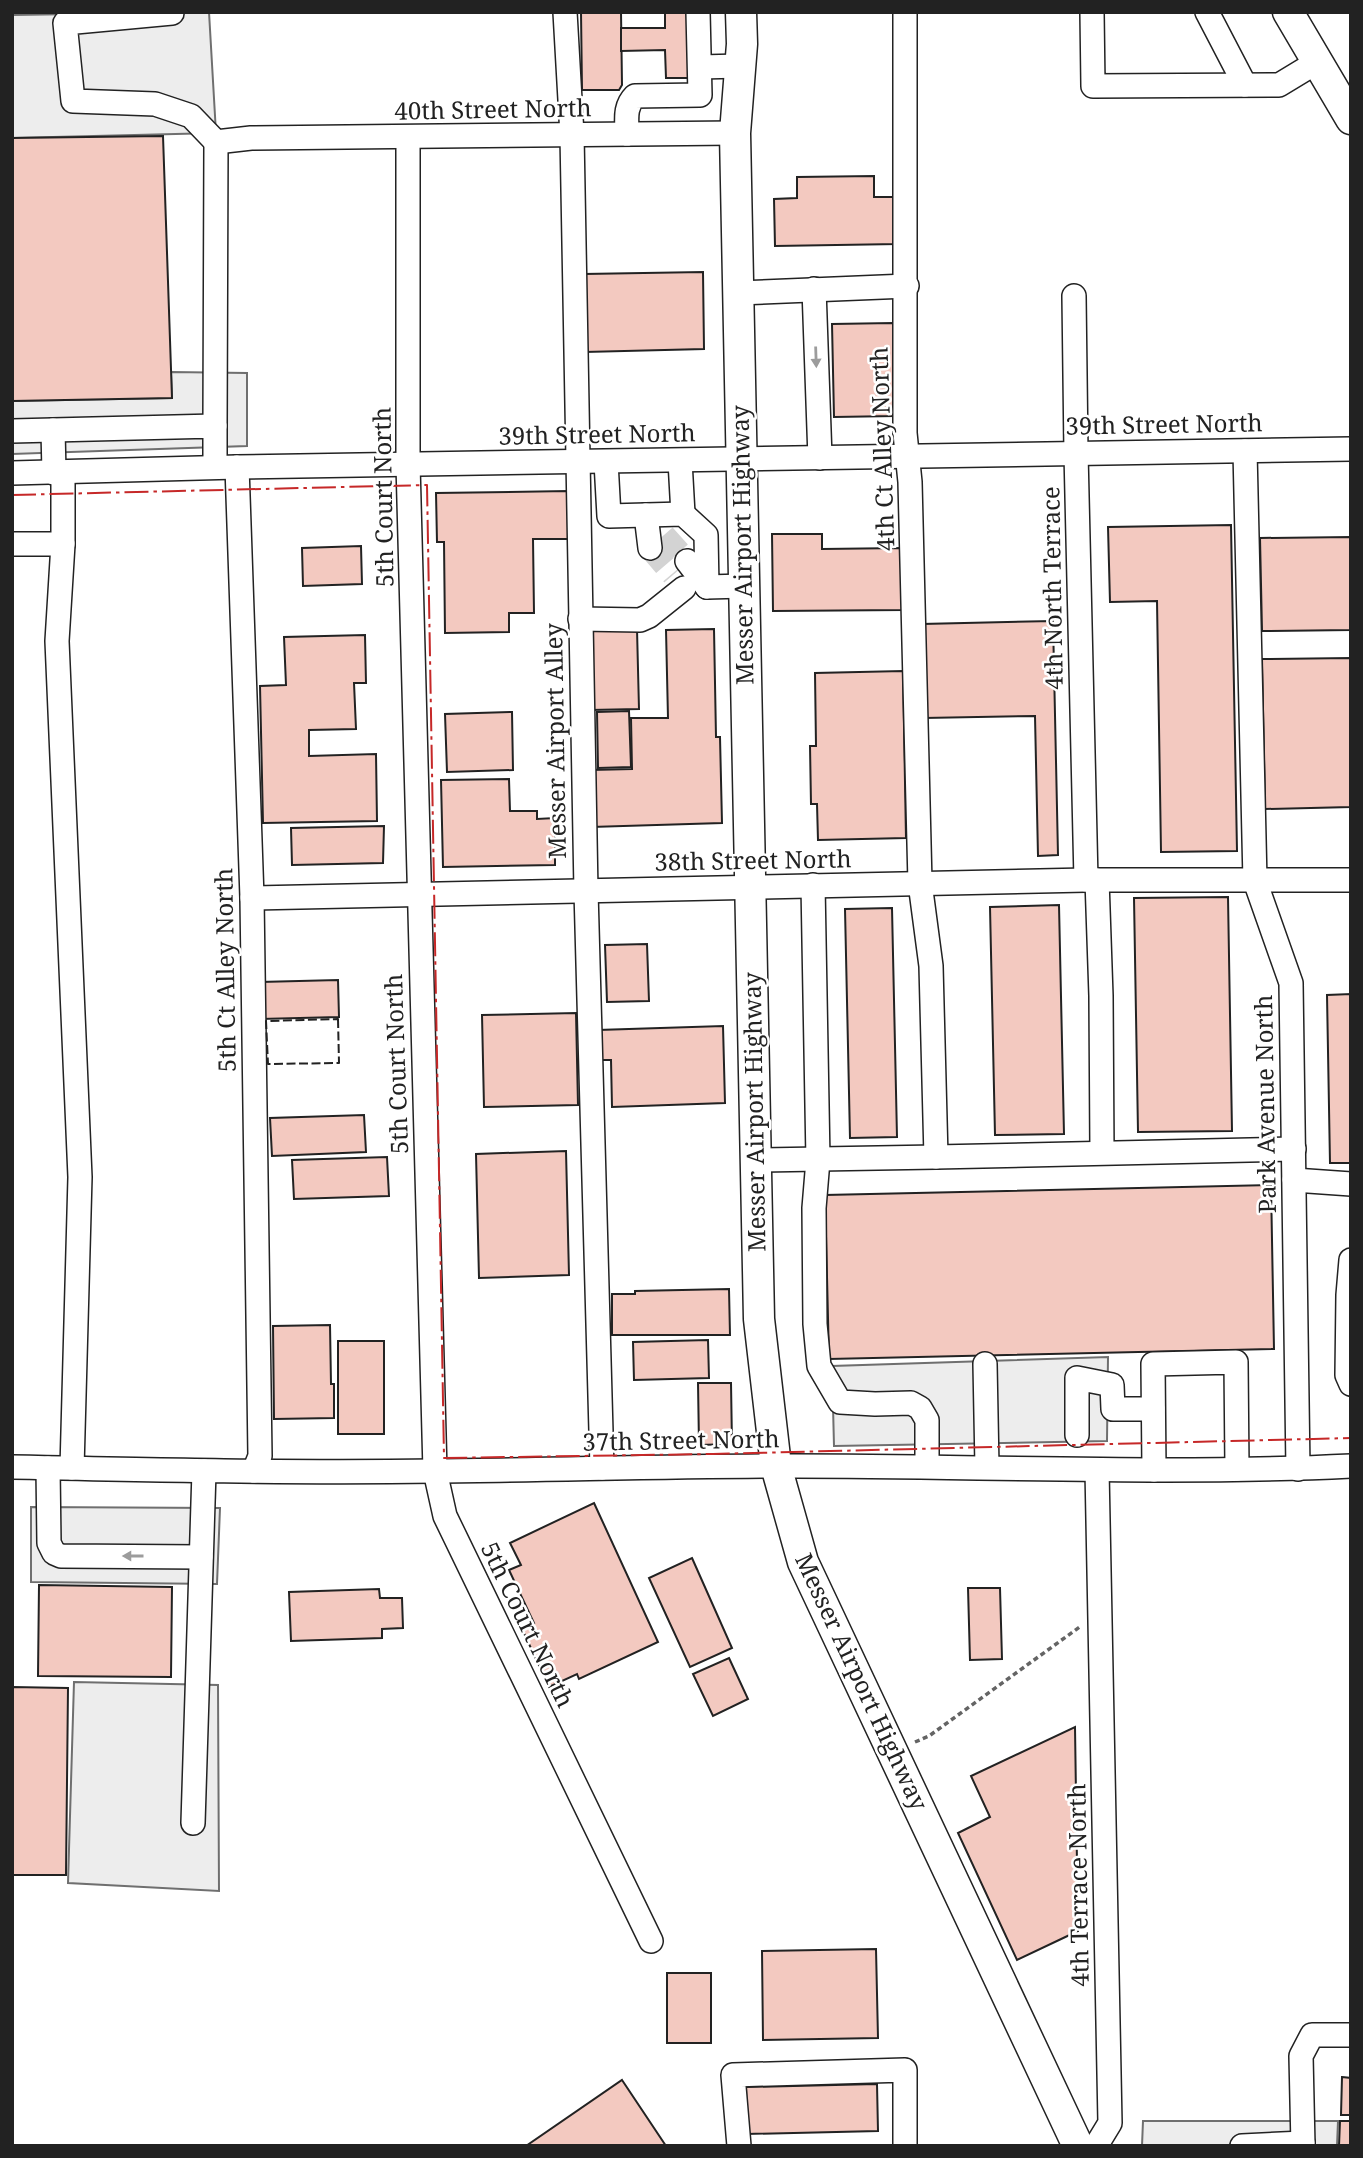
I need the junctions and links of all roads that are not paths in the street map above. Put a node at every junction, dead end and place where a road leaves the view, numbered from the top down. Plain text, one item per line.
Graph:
1 (565, 12) edge
2 (698, 12) edge
3 (741, 12) edge
4 (757, 12) edge
5 (905, 12) edge
6 (1092, 12) edge
7 (1207, 12) edge
8 (1288, 12) edge
9 (172, 13) edge
10 (741, 55) junction
11 (1317, 62) junction
12 (700, 66) junction
13 (1245, 85) junction
14 (1351, 119) edge
15 (735, 133) junction
16 (627, 134) junction
17 (572, 135) junction
18 (408, 137) junction
19 (216, 142) junction
20 (907, 286) junction
21 (814, 289) junction
22 (738, 292) junction
23 (1074, 296) dead end
24 (215, 426) junction
25 (53, 430) junction
26 (12, 432) edge
27 (1351, 449) edge
28 (1245, 451) junction
29 (1076, 453) junction
30 (908, 456) junction
31 (820, 458) junction
32 (740, 460) junction
33 (680, 461) junction
34 (576, 462) junction
35 (606, 462) junction
36 (408, 464) junction
37 (226, 467) junction
38 (12, 473) edge
39 (59, 473) junction
40 (683, 514) junction
41 (646, 515) junction
42 (657, 542) tunnel mouth
43 (12, 544) edge
44 (63, 544) junction
45 (744, 586) junction
46 (707, 587) junction
47 (580, 620) junction
48 (1092, 880) junction
49 (1351, 880) edge
50 (1255, 881) junction
51 (920, 883) junction
52 (813, 886) junction
53 (751, 887) junction
54 (586, 891) junction
55 (418, 894) junction
56 (252, 898) junction
57 (1294, 1149) junction
58 (1102, 1152) junction
59 (936, 1157) junction
60 (756, 1160) junction
61 (818, 1160) junction
62 (1294, 1180) junction
63 (1351, 1184) edge
64 (1351, 1260) edge
65 (985, 1364) dead end
66 (1351, 1384) edge
67 (1153, 1409) junction
68 (1077, 1435) dead end
69 (776, 1466) junction
70 (927, 1466) junction
71 (1351, 1466) edge
72 (12, 1467) edge
73 (987, 1467) junction
74 (48, 1468) junction
75 (72, 1468) junction
76 (603, 1468) junction
77 (1154, 1469) junction
78 (1237, 1469) junction
79 (1298, 1469) junction
80 (1097, 1470) junction
81 (204, 1471) junction
82 (254, 1471) junction
83 (435, 1471) junction
84 (201, 1557) junction
85 (193, 1823) dead end
86 (651, 1941) dead end
87 (1351, 2035) edge
88 (1303, 2144) edge
89 (739, 2146) edge
90 (905, 2146) edge
91 (1078, 2146) edge
92 (1096, 2146) edge
93 (1242, 2146) edge

1 - 17 street, Messer Airport Alley
2 - 12 street
3 - 10 main road, Messer Airport Highway
4 - 10 main road
5 - 20 street, 4th Ct Alley North
6 - 13 street
7 - 13 street
8 - 11 main road
9 - 19 street
10 - 12 street
10 - 15 main road, Messer Airport Highway
11 - 13 street
11 - 14 main road
12 - 16 street
15 - 16 street, 40th Street North
15 - 22 main road, Messer Airport Highway
16 - 17 street, 40th Street North
17 - 18 street, 40th Street North
17 - 34 street, Messer Airport Alley
18 - 19 street, 40th Street North
18 - 36 street, 5th Court North
19 - 24 street, 5th Ct Alley North
20 - 21 street
20 - 30 street, 4th Ct Alley North
21 - 22 street
21 -> 31 street
22 - 32 main road, Messer Airport Highway
23 - 29 street, 4th North Terrace
24 - 25 street
24 - 37 street, 5th Ct Alley North
25 - 26 street
25 - 39 street
27 - 28 street, 39th Street North
28 - 29 street, 39th Street North
28 - 50 street, Park Avenue North
29 - 30 street, 39th Street North
29 - 48 street, 4th North Terrace
30 - 31 street, 39th Street North
30 - 51 street, 4th Ct Alley North
31 - 32 street, 39th Street North
32 - 33 street, 39th Street North
32 - 45 main road, Messer Airport Highway
33 - 35 street, 39th Street North
33 - 40 street
34 - 35 street, 39th Street North
34 - 36 street, 39th Street North
34 - 47 street, Messer Airport Alley
35 - 41 street
36 - 37 street, 39th Street North
36 - 55 street, 5th Court North
37 - 39 street, 39th Street North
37 - 56 street, 5th Ct Alley North
38 - 39 street, 39th Street North
39 - 44 street
40 - 41 street
40 - 46 street
41 - 42 street
43 - 44 street
44 - 75 street
45 - 46 street
45 - 53 main road, Messer Airport Highway
46 - 47 street
47 - 54 street, Messer Airport Alley
48 - 50 street, 38th Street North
48 - 51 street, 38th Street North
48 - 58 street, 4th North Terrace
49 - 50 street, 38th Street North
50 - 57 street, Park Avenue North
51 - 52 street, 38th Street North
51 - 59 street, 4th Ct Alley North
52 - 53 street, 38th Street North
52 - 61 street
53 - 54 street, 38th Street North
53 - 60 main road, Messer Airport Highway
54 - 55 street, 38th Street North
54 - 76 street, Messer Airport Alley
55 - 56 street, 38th Street North
55 - 83 street, 5th Court North
56 - 82 street, 5th Ct Alley North
57 - 58 street
57 - 62 street, Park Avenue North
58 - 59 street
59 - 61 street
60 - 61 street
60 - 69 main road, Messer Airport Highway
61 - 70 street
62 - 63 street
62 - 79 street, Park Avenue North
64 - 66 street
65 - 73 street
67 - 68 street
67 - 77 street
67 - 78 street
69 - 70 street, 37th Street North
69 - 76 street, 37th Street North
69 - 91 main road, Messer Airport Highway
70 - 73 street, 37th Street North
71 - 79 street, 37th Street North
72 - 74 street, 37th Street North
73 - 80 street, 37th Street North
74 - 75 street, 37th Street North
84 -> 74 street
75 - 81 street, 37th Street North
76 - 83 street, 37th Street North
77 - 78 street, 37th Street North
77 - 80 street, 37th Street North
78 - 79 street, 37th Street North
80 - 92 street, 4th Terrace North
81 - 82 street, 37th Street North
81 - 84 street
82 - 83 street, 37th Street North
83 - 86 street, 5th Court North
84 - 85 street
87 - 88 street
88 - 93 street
89 - 90 street

